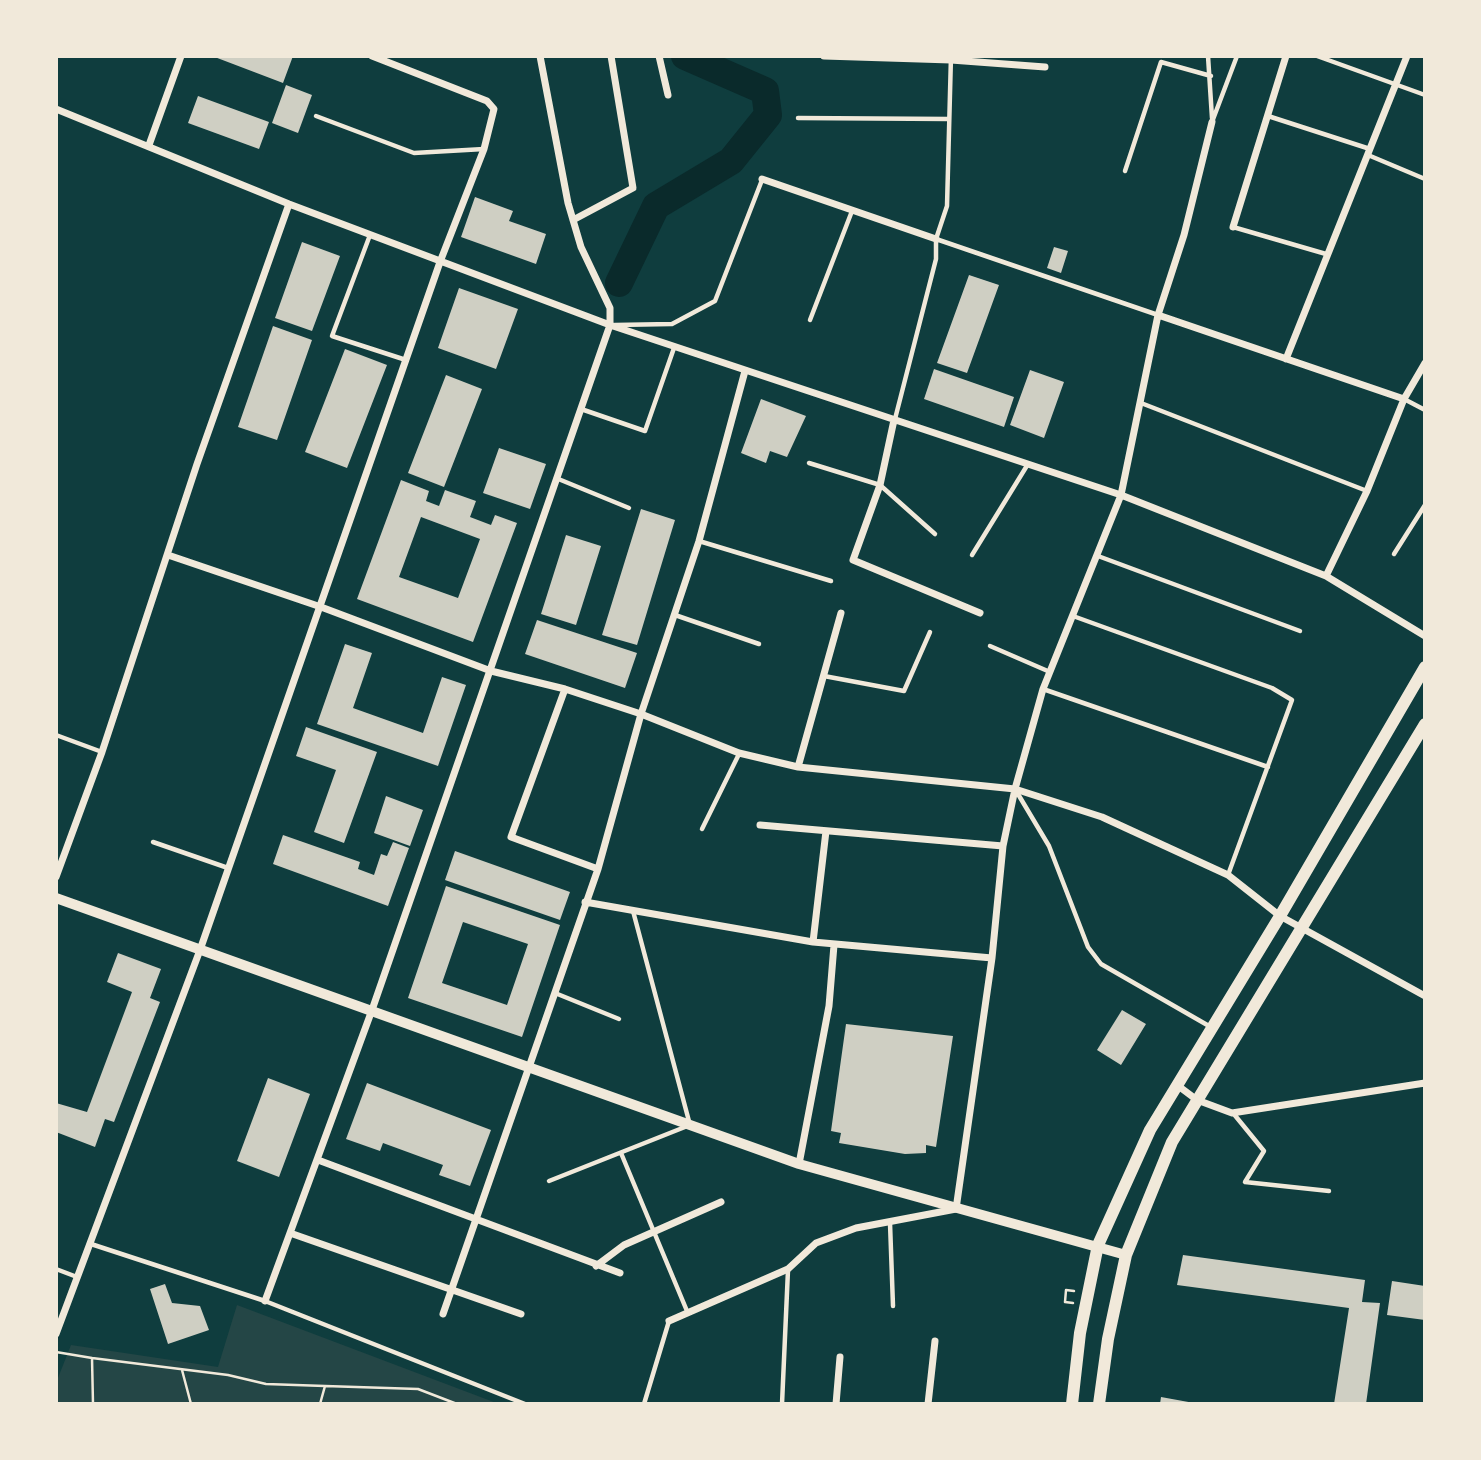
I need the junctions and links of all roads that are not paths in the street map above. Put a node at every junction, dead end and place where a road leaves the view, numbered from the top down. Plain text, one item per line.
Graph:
1 (181, 56) edge
2 (372, 56) edge
3 (540, 56) edge
4 (611, 56) edge
5 (659, 56) edge
6 (824, 56) edge
7 (1208, 56) edge
8 (1237, 56) edge
9 (1286, 56) edge
10 (1317, 56) edge
11 (1407, 56) edge
12 (951, 58) edge
13 (1045, 67) dead end
14 (1211, 76) junction
15 (1396, 83) junction
16 (668, 95) dead end
17 (1425, 95) edge
18 (56, 110) edge
19 (316, 116) dead end
20 (1268, 116) junction
21 (798, 118) dead end
22 (949, 119) junction
23 (1212, 122) junction
24 (149, 145) junction
25 (484, 149) junction
26 (1368, 152) junction
27 (1125, 171) dead end
28 (762, 179) joint
29 (1425, 179) edge
30 (289, 204) junction
31 (853, 210) junction
32 (573, 220) junction
33 (1233, 227) joint
34 (370, 234) junction
35 (936, 239) junction
36 (1326, 254) junction
37 (440, 262) junction
38 (1158, 315) junction
39 (810, 320) dead end
40 (610, 325) junction
41 (674, 348) junction
42 (1286, 359) junction
43 (407, 360) junction
44 (1425, 363) edge
45 (745, 371) junction
46 (1404, 399) junction
47 (1141, 403) junction
48 (580, 409) junction
49 (1425, 410) edge
50 (894, 420) junction
51 (809, 463) dead end
52 (1028, 464) junction
53 (555, 478) junction
54 (880, 485) junction
55 (1367, 491) junction
56 (1121, 495) junction
57 (1425, 505) edge
58 (629, 508) dead end
59 (935, 534) dead end
60 (699, 541) junction
61 (1394, 554) dead end
62 (168, 555) junction
63 (972, 555) dead end
64 (1098, 555) junction
65 (1326, 576) junction
66 (831, 581) dead end
67 (321, 607) junction
68 (841, 613) dead end
69 (980, 613) dead end
70 (674, 615) junction
71 (1073, 616) junction
72 (1300, 631) dead end
73 (930, 632) dead end
74 (1425, 636) edge
75 (759, 644) dead end
76 (990, 646) dead end
77 (1425, 667) edge
78 (491, 671) junction
79 (1050, 672) junction
80 (824, 676) junction
81 (565, 689) junction
82 (1043, 689) junction
83 (641, 714) junction
84 (1425, 724) edge
85 (56, 735) edge
86 (102, 752) junction
87 (739, 753) junction
88 (798, 767) junction
89 (1268, 767) junction
90 (1015, 789) junction
91 (760, 825) dead end
92 (702, 829) dead end
93 (825, 831) junction
94 (153, 842) dead end
95 (1003, 846) junction
96 (229, 868) junction
97 (598, 869) junction
98 (1228, 875) junction
99 (56, 877) edge
100 (56, 898) edge
101 (586, 902) junction
102 (633, 911) junction
103 (1280, 916) junction
104 (1301, 926) junction
105 (813, 942) junction
106 (834, 944) junction
107 (200, 950) junction
108 (992, 958) junction
109 (554, 992) junction
110 (1425, 996) edge
111 (372, 1010) junction
112 (619, 1019) dead end
113 (1212, 1028) junction
114 (529, 1066) junction
115 (1425, 1083) edge
116 (1177, 1085) junction
117 (1197, 1100) junction
118 (1232, 1113) junction
119 (690, 1125) junction
120 (621, 1153) junction
121 (318, 1160) junction
122 (799, 1164) junction
123 (549, 1181) dead end
124 (1329, 1191) dead end
125 (721, 1202) dead end
126 (956, 1209) junction
127 (476, 1218) junction
128 (890, 1223) junction
129 (651, 1232) junction
130 (290, 1233) junction
131 (91, 1244) junction
132 (1098, 1245) junction
133 (1126, 1255) junction
134 (596, 1266) junction
135 (56, 1269) edge
136 (788, 1269) junction
137 (620, 1273) dead end
138 (78, 1277) junction
139 (452, 1291) junction
140 (265, 1301) junction
141 (893, 1306) dead end
142 (687, 1311) junction
143 (443, 1314) dead end
144 (521, 1314) dead end
145 (669, 1321) joint
146 (56, 1334) edge
147 (935, 1341) dead end
148 (840, 1357) dead end
149 (525, 1404) edge
150 (644, 1404) edge
151 (782, 1404) edge
152 (836, 1404) edge
153 (928, 1404) edge
154 (1072, 1404) edge
155 (1099, 1404) edge

1 - 24 street
2 - 25 street
3 - 32 street
4 - 32 street
5 - 16 street
6 - 12 street
7 - 14 lane
8 - 23 lane
9 - 20 street
10 - 15 lane
11 - 15 street
12 - 13 street
12 - 22 lane
14 - 23 lane
14 - 27 lane
15 - 17 lane
15 - 26 street
18 - 24 street
19 - 25 lane
20 - 26 lane
20 - 33 street
21 - 22 lane
22 - 35 lane
23 - 38 street
24 - 30 street
25 - 37 street
26 - 29 lane
26 - 36 street
28 - 31 street
28 - 40 lane
30 - 34 street
30 - 62 street
31 - 35 street
31 - 39 lane
32 - 40 street
33 - 36 lane
34 - 37 street
34 - 43 lane
35 - 38 lane
35 - 50 lane
36 - 42 street
37 - 40 street
37 - 43 street
38 - 42 street
38 - 47 street
40 - 41 street
40 - 48 street
41 - 45 street
41 - 48 lane
42 - 46 street
43 - 67 street
44 - 46 street
45 - 50 street
45 - 60 street
46 - 49 lane
46 - 55 street
47 - 55 lane
47 - 56 street
48 - 53 street
50 - 52 street
50 - 54 street
51 - 54 lane
52 - 56 street
52 - 63 lane
53 - 58 lane
53 - 78 street
54 - 59 lane
54 - 69 street
55 - 65 street
56 - 64 street
56 - 65 street
57 - 61 lane
60 - 66 lane
60 - 70 street
62 - 67 street
62 - 86 street
64 - 71 street
64 - 72 lane
65 - 74 street
67 - 78 street
67 - 96 street
68 - 80 street
70 - 75 lane
70 - 83 street
71 - 79 street
71 - 89 lane
73 - 80 lane
76 - 79 lane
77 - 103 main road
78 - 81 street
78 - 111 street
79 - 82 street
80 - 88 street
81 - 83 street
81 - 97 street
82 - 89 lane
82 - 90 street
83 - 87 street
83 - 97 street
84 - 104 main road
85 - 86 lane
86 - 99 street
87 - 88 street
87 - 92 lane
88 - 90 street
89 - 98 lane
90 - 95 street
90 - 98 street
90 - 113 lane
91 - 93 street
93 - 95 street
93 - 105 street
94 - 96 lane
95 - 108 street
96 - 107 street
97 - 101 street
98 - 103 street
100 - 107 street
101 - 102 street
101 - 109 street
102 - 105 street
102 - 119 lane
103 - 104 street
103 - 113 main road
104 - 110 street
104 - 117 main road
105 - 106 street
106 - 108 street
106 - 122 street
107 - 111 street
107 - 131 street
108 - 126 street
109 - 112 lane
109 - 114 street
111 - 114 street
111 - 121 street
113 - 116 main road
114 - 119 street
114 - 127 street
115 - 118 street
116 - 117 street
116 - 132 main road
117 - 118 street
117 - 133 main road
118 - 124 lane
119 - 120 lane
119 - 122 street
120 - 123 lane
120 - 129 lane
121 - 127 street
121 - 130 street
122 - 126 street
125 - 129 street
126 - 128 street
126 - 132 street
127 - 134 street
127 - 139 street
128 - 136 street
128 - 141 lane
129 - 134 street
129 - 142 lane
130 - 139 street
130 - 140 street
131 - 138 street
131 - 140 lane
132 - 133 street
132 - 154 main road
133 - 155 main road
134 - 137 street
135 - 138 lane
136 - 142 street
136 - 151 lane
138 - 146 street
139 - 143 street
139 - 144 street
140 - 149 lane
142 - 145 street
145 - 150 lane
147 - 153 street
148 - 152 street

